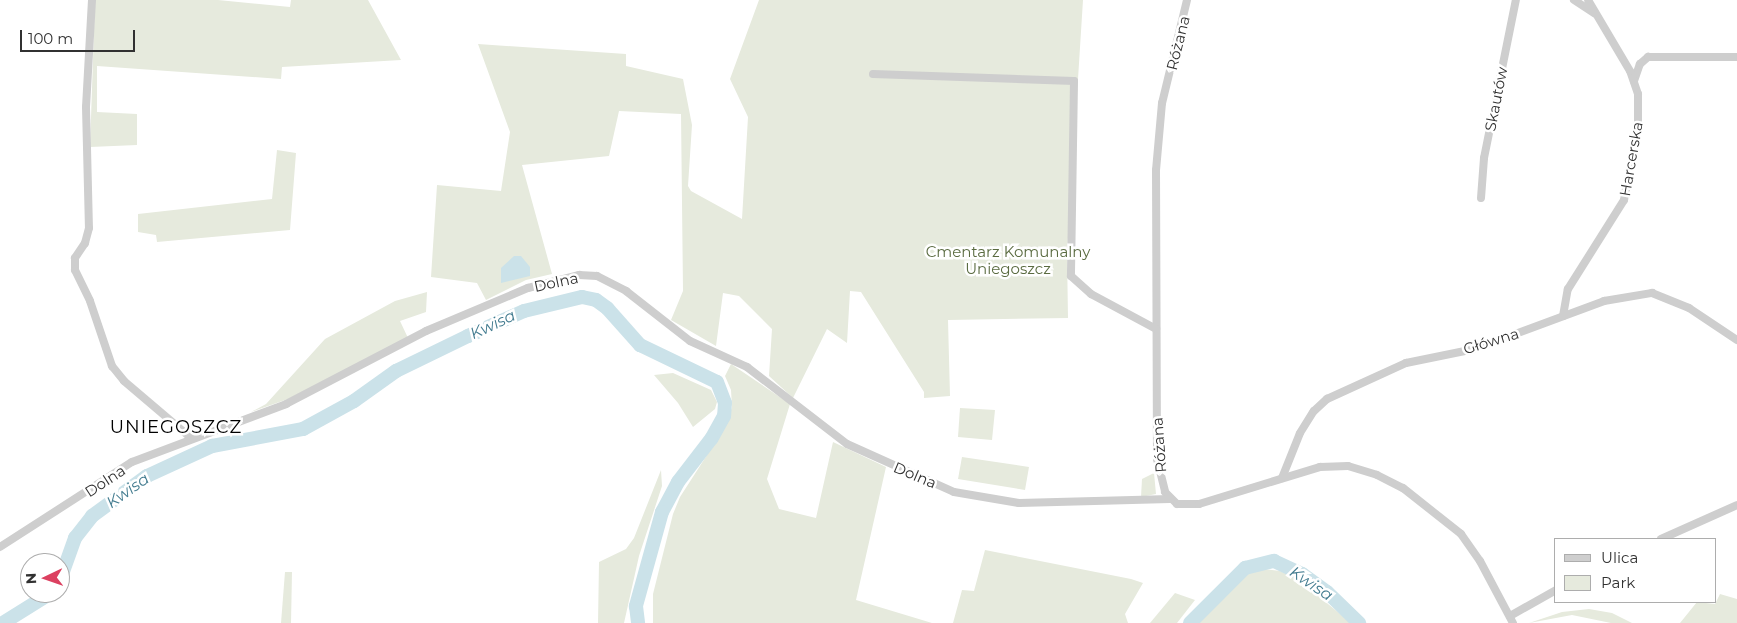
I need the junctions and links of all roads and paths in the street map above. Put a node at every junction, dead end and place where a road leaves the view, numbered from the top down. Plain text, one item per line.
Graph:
1 (92, 0) edge
2 (1187, 0) edge
3 (1516, 0) edge
4 (1574, 0) edge
5 (1588, 0) edge
6 (1599, 17) junction
7 (1737, 57) edge
8 (873, 74) dead end
9 (1634, 81) junction
10 (1481, 198) dead end
11 (1563, 316) junction
12 (1156, 329) junction
13 (1737, 339) edge
14 (191, 438) junction
15 (1282, 478) junction
16 (1170, 499) junction
17 (1737, 505) edge
18 (1663, 538) edge
19 (0, 547) edge
20 (1554, 591) edge
21 (1511, 620) edge

1 - 14 street
2 - 12 street, Różana
3 - 10 street, Skautów
4 - 6 street
5 - 6 street, Harcerska
6 - 9 street, Harcerska
7 - 9 street
8 - 12 street
9 - 11 street, Harcerska
11 - 13 street, Główna
11 - 15 street, Główna
12 - 16 street, Różana
14 - 16 street, Dolna
14 - 19 street, Dolna
15 - 16 street
15 - 21 street
17 - 18 street
20 - 21 street

